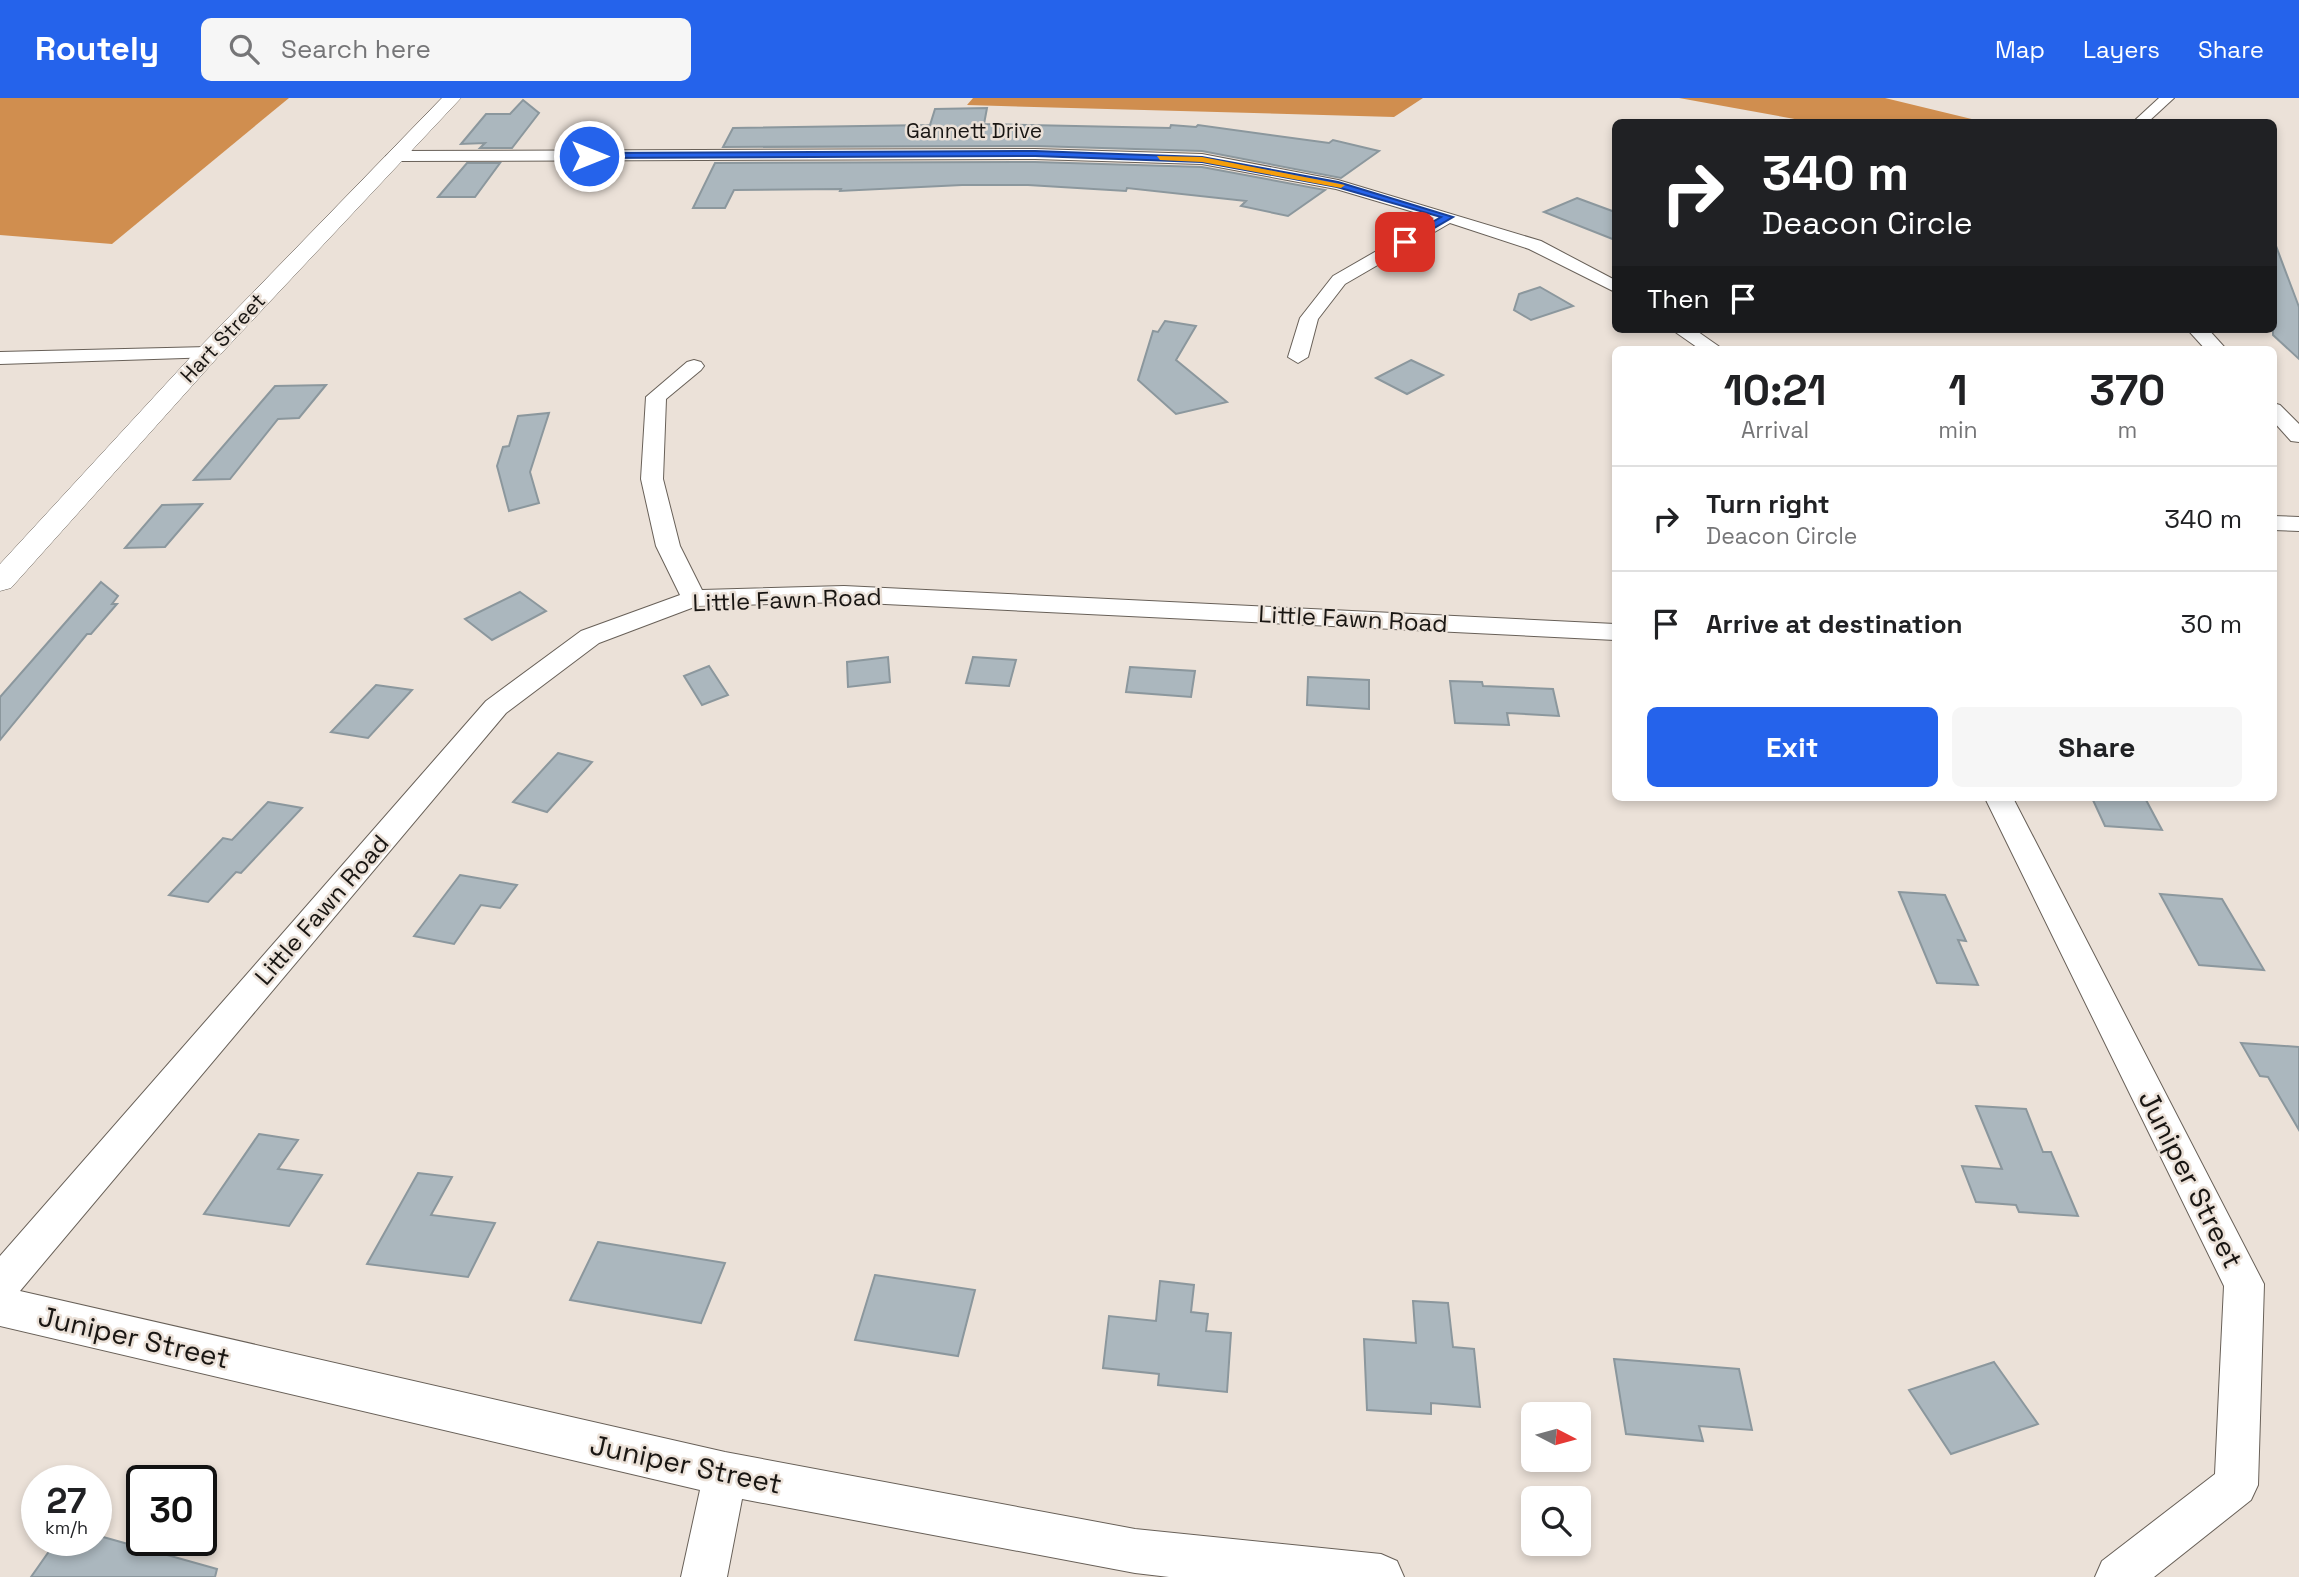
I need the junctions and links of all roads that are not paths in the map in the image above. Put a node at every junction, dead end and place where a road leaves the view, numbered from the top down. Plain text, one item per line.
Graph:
1 (452, 98) edge
2 (2167, 98) edge
3 (2143, 119) edge
4 (394, 156) junction
5 (1448, 217) junction
6 (1612, 285) edge
7 (1687, 333) edge
8 (2201, 333) edge
9 (1708, 346) edge
10 (2213, 346) edge
11 (208, 354) junction
12 (1298, 357) dead end
13 (0, 358) edge
14 (694, 366) dead end
15 (2277, 413) edge
16 (2299, 436) edge
17 (2277, 523) edge
18 (2299, 524) edge
19 (0, 582) edge
20 (694, 598) junction
21 (1612, 632) edge
22 (2001, 801) edge
23 (0, 1285) edge
24 (0, 1306) edge
25 (726, 1474) junction
26 (704, 1577) edge
27 (1381, 1577) edge
28 (2118, 1577) edge

1 - 4 street, Hart Street
2 - 3 street
4 - 5 street, Gannett Drive
4 - 11 street, Hart Street
5 - 6 street, Gannett Drive
5 - 12 street
7 - 9 street
8 - 10 street
11 - 13 street
11 - 19 street, Hart Street
14 - 20 street
15 - 16 street
17 - 18 street
20 - 21 street, Little Fawn Road
20 - 23 street, Little Fawn Road
22 - 28 street, Juniper Street
24 - 25 street, Juniper Street
25 - 26 street
25 - 27 street, Juniper Street

